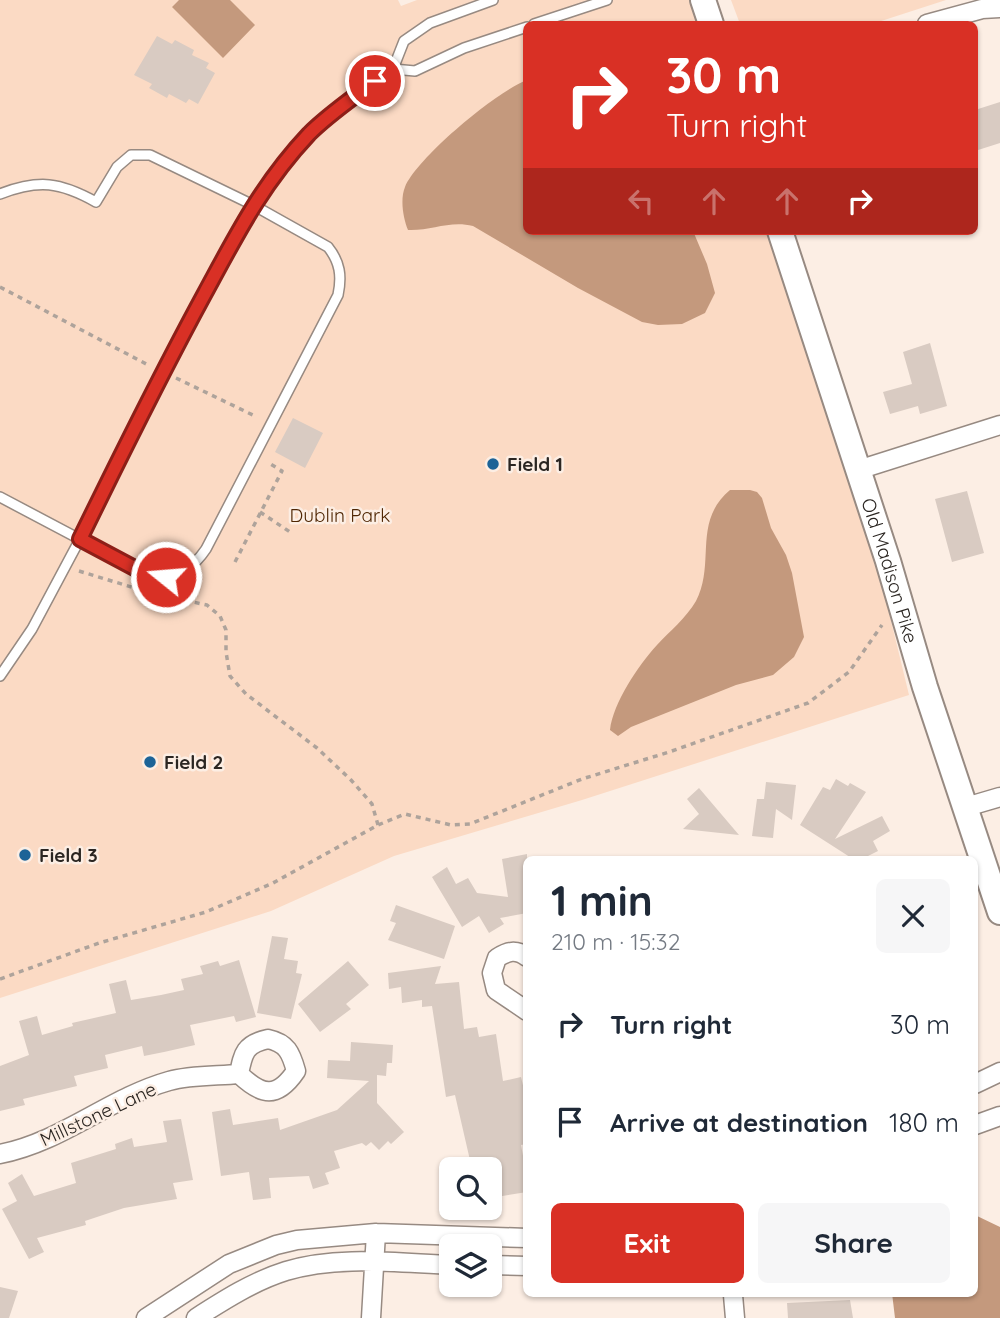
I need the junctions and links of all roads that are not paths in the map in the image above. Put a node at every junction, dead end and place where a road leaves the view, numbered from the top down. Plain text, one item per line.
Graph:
1 (493, 0) edge
2 (607, 0) edge
3 (703, 0) edge
4 (1000, 8) edge
5 (543, 21) edge
6 (710, 21) edge
7 (938, 21) edge
8 (523, 28) edge
9 (393, 69) junction
10 (0, 194) edge
11 (253, 205) junction
12 (781, 235) edge
13 (1000, 425) edge
14 (858, 470) junction
15 (0, 497) edge
16 (80, 539) junction
17 (0, 676) edge
18 (1000, 797) edge
19 (966, 807) junction
20 (1000, 912) edge
21 (523, 955) edge
22 (523, 1008) edge
23 (1000, 1072) edge
24 (239, 1074) dead end
25 (978, 1083) edge
26 (1000, 1116) edge
27 (978, 1124) edge
28 (0, 1154) edge
29 (376, 1233) junction
30 (523, 1238) edge
31 (374, 1263) junction
32 (439, 1265) edge
33 (502, 1265) edge
34 (523, 1266) edge
35 (733, 1297) edge
36 (146, 1318) edge
37 (196, 1318) edge
38 (372, 1318) edge
39 (734, 1318) edge

1 - 9 lane
2 - 5 lane
3 - 6 main road
4 - 7 street
8 - 9 lane
9 - 11 lane
10 - 11 lane
11 - 16 lane
11 - 16 lane
12 - 14 main road, Old Madison Pike
13 - 14 street
14 - 19 main road, Old Madison Pike
15 - 16 lane
16 - 17 lane
18 - 19 street
19 - 20 main road, Old Madison Pike
21 - 22 street
23 - 25 street
24 - 28 street, Millstone Lane
26 - 27 street
29 - 30 street
29 - 31 street
29 - 36 street
31 - 32 street
31 - 37 street
31 - 38 street
33 - 34 street
35 - 39 street

